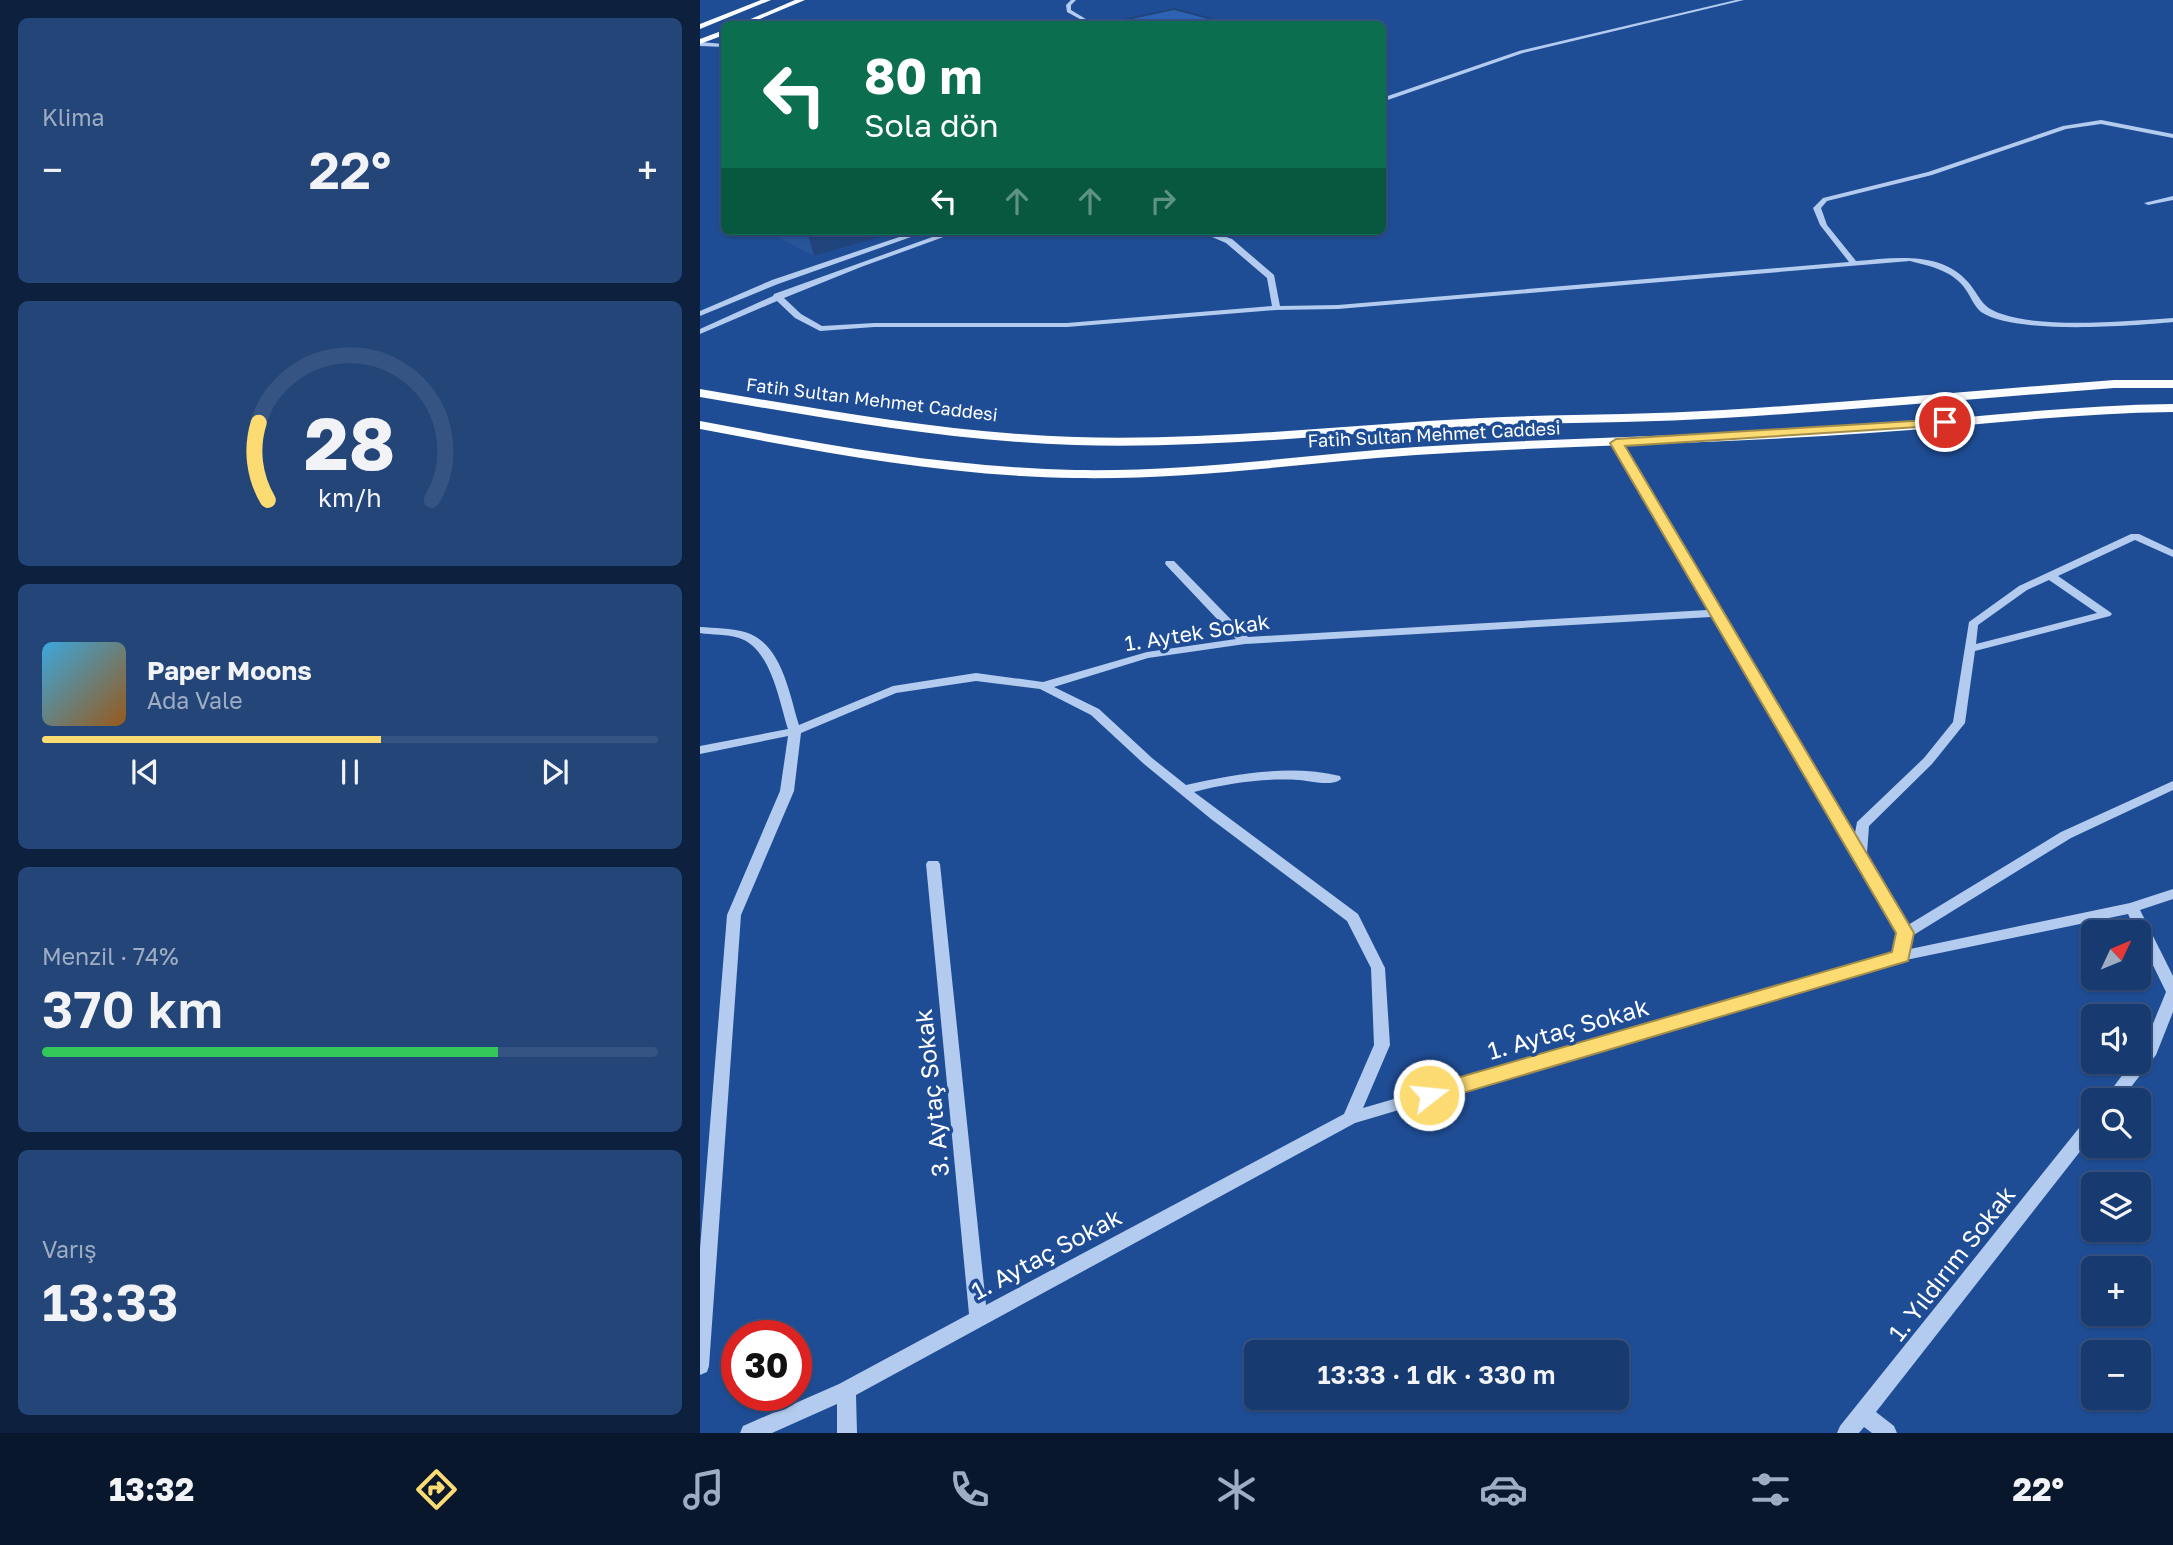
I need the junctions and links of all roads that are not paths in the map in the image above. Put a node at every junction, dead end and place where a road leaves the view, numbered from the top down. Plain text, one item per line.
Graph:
1 (767, 0) edge
2 (801, 0) edge
3 (1074, 0) edge
4 (1742, 0) edge
5 (750, 21) edge
6 (1087, 21) edge
7 (700, 27) edge
8 (721, 33) edge
9 (700, 43) edge
10 (721, 46) edge
11 (1386, 99) edge
12 (2173, 136) edge
13 (2173, 198) edge
14 (2148, 203) dead end
15 (912, 235) edge
16 (943, 235) edge
17 (1213, 235) edge
18 (1853, 262) junction
19 (777, 296) junction
20 (1276, 308) junction
21 (700, 314) edge
22 (2173, 320) edge
23 (700, 332) edge
24 (2173, 384) edge
25 (700, 393) edge
26 (2173, 408) edge
27 (700, 425) edge
28 (1616, 443) junction
29 (2173, 554) edge
30 (1170, 563) dead end
31 (2051, 576) junction
32 (1714, 612) junction
33 (700, 630) edge
34 (1245, 641) junction
35 (1970, 649) junction
36 (1043, 686) junction
37 (795, 731) junction
38 (700, 750) edge
39 (1335, 779) dead end
40 (2173, 785) edge
41 (1184, 790) junction
42 (1860, 853) junction
43 (933, 864) dead end
44 (2173, 894) edge
45 (2132, 908) junction
46 (1905, 933) junction
47 (1901, 956) junction
48 (2173, 992) edge
49 (2121, 1088) edge
50 (1350, 1118) junction
51 (2081, 1138) edge
52 (978, 1317) junction
53 (700, 1366) edge
54 (846, 1390) junction
55 (1863, 1414) junction
56 (750, 1433) edge
57 (848, 1433) edge
58 (1847, 1433) edge
59 (1886, 1433) edge

1 - 7 main road
2 - 5 main road
3 - 6 street
4 - 11 street
8 - 9 main road
9 - 10 street
12 - 18 street
13 - 14 street
15 - 21 street
16 - 19 street
17 - 20 street
18 - 20 street
18 - 22 street
19 - 20 street
19 - 23 street
24 - 25 main road, Fatih Sultan Mehmet Caddesi
26 - 28 main road, Fatih Sultan Mehmet Caddesi
27 - 28 main road, Fatih Sultan Mehmet Caddesi
28 - 32 street
29 - 31 street
30 - 34 street
31 - 35 street
31 - 35 street
32 - 34 street, 1. Aytek Sokak
32 - 42 street
33 - 37 street
34 - 36 street, 1. Aytek Sokak
35 - 42 street
36 - 37 street, 1. Aytek Sokak
36 - 41 street
37 - 38 street, 1. Aytek Sokak
37 - 53 street
39 - 41 street
40 - 46 street
41 - 50 street
42 - 46 street
43 - 52 street, 3. Aytaç Sokak
44 - 45 street, 1. Aytaç Sokak
45 - 47 street, 1. Aytaç Sokak
45 - 48 street
46 - 47 street
47 - 50 street, 1. Aytaç Sokak
48 - 49 street
50 - 52 street, 1. Aytaç Sokak
51 - 55 street, 1. Yıldırım Sokak
52 - 54 street, 1. Aytaç Sokak
54 - 56 street, 1. Aytaç Sokak
54 - 57 street
55 - 58 street, 1. Yıldırım Sokak
55 - 59 street

